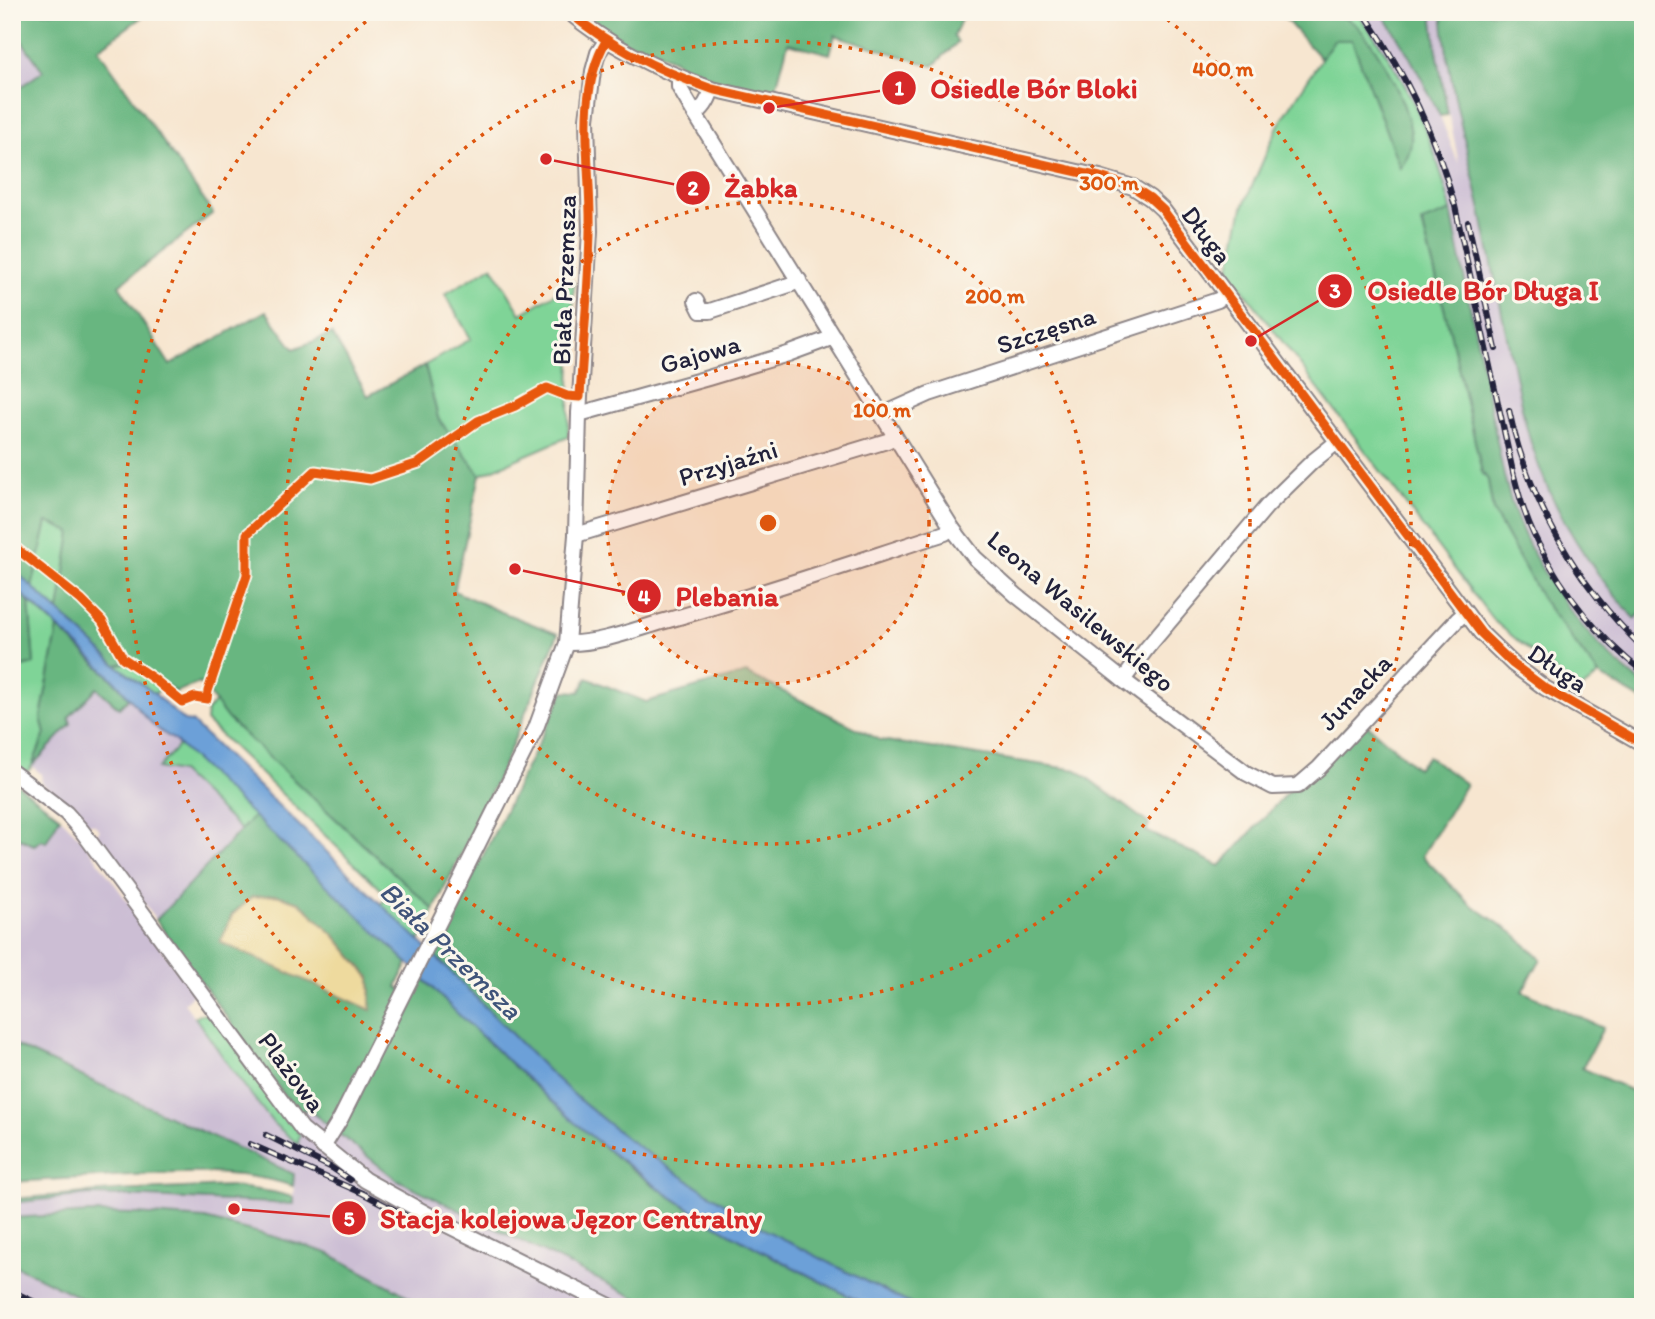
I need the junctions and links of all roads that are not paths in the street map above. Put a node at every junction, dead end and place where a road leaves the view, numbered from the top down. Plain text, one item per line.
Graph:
1 (569, 12) edge
2 (606, 41) junction
3 (679, 78) junction
4 (712, 89) junction
5 (695, 114) junction
6 (799, 280) junction
7 (1226, 295) junction
8 (696, 301) dead end
9 (834, 337) junction
10 (579, 414) junction
11 (882, 415) junction
12 (895, 437) junction
13 (1337, 442) junction
14 (952, 528) junction
15 (576, 535) junction
16 (1465, 613) junction
17 (567, 643) junction
18 (1123, 680) junction
19 (1643, 744) edge
20 (12, 772) edge
21 (1273, 787) joint
22 (323, 1147) junction
23 (611, 1307) edge

1 - 2 street, Długa
2 - 3 street, Długa
2 - 10 street, Biała Przemsza
3 - 4 street, Długa
3 - 5 street, Leona Wasilewskiego
4 - 5 street
4 - 7 street, Długa
5 - 6 street, Leona Wasilewskiego
6 - 8 street
6 - 9 street, Leona Wasilewskiego
7 - 11 street, Szczęsna
7 - 13 street, Długa
9 - 10 street, Gajowa
9 - 11 street, Leona Wasilewskiego
10 - 15 street, Biała Przemsza
11 - 12 street, Leona Wasilewskiego
12 - 14 street, Leona Wasilewskiego
12 - 15 street, Przyjaźni
13 - 16 street, Długa
13 - 18 street
14 - 17 street
14 - 18 street, Leona Wasilewskiego
15 - 17 street, Biała Przemsza
16 - 19 street, Długa
16 - 21 street, Junacka
17 - 22 street, Biała Przemsza
18 - 21 street, Leona Wasilewskiego
20 - 22 street, Plażowa
22 - 23 street, Plażowa

